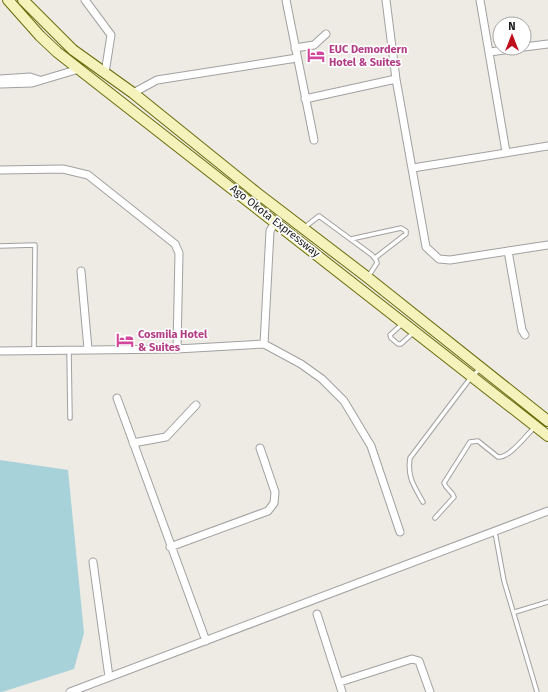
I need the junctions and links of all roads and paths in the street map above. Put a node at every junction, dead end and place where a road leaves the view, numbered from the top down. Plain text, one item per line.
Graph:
1 (8, 0) edge
2 (23, 0) edge
3 (85, 0) edge
4 (286, 0) edge
5 (386, 0) edge
6 (480, 0) edge
7 (326, 34) dead end
8 (548, 44) edge
9 (532, 46) edge
10 (295, 48) junction
11 (490, 52) joint
12 (297, 58) junction
13 (79, 69) junction
14 (105, 73) junction
15 (0, 79) edge
16 (396, 79) junction
17 (38, 80) junction
18 (0, 84) edge
19 (133, 93) junction
20 (306, 99) junction
21 (314, 140) dead end
22 (548, 146) edge
23 (506, 152) junction
24 (413, 168) junction
25 (0, 170) edge
26 (275, 222) junction
27 (304, 228) junction
28 (351, 239) junction
29 (548, 245) edge
30 (0, 246) edge
31 (508, 251) junction
32 (375, 258) junction
33 (81, 271) dead end
34 (367, 277) junction
35 (404, 322) junction
36 (416, 331) junction
37 (525, 335) dead end
38 (264, 344) junction
39 (178, 348) junction
40 (88, 349) junction
41 (0, 351) edge
42 (34, 351) junction
43 (69, 351) junction
44 (481, 368) junction
45 (472, 376) junction
46 (117, 398) dead end
47 (196, 405) dead end
48 (70, 418) dead end
49 (548, 421) edge
50 (535, 426) junction
51 (548, 436) edge
52 (133, 443) junction
53 (260, 448) dead end
54 (424, 502) dead end
55 (548, 511) edge
56 (435, 518) dead end
57 (400, 532) dead end
58 (495, 532) junction
59 (170, 547) junction
60 (93, 562) dead end
61 (548, 602) edge
62 (515, 612) junction
63 (317, 614) dead end
64 (206, 641) junction
65 (109, 677) junction
66 (340, 682) junction
67 (70, 692) edge
68 (342, 692) edge
69 (430, 692) edge
70 (537, 692) edge

1 - 13 main road, Ago Okota Expressway
2 - 14 main road, Ago Okota Expressway
3 - 14 street
4 - 10 street
5 - 16 street
6 - 11 street
7 - 10 street
8 - 9 street
10 - 12 street
11 - 23 street
12 - 19 street
12 - 20 street
13 - 17 street
13 - 26 main road, Ago Okota Expressway
14 - 19 main road, Ago Okota Expressway
15 - 17 street
16 - 20 street
16 - 24 street
17 - 18 street
19 - 27 main road, Ago Okota Expressway
20 - 21 street
22 - 23 street
23 - 24 street
24 - 31 street
25 - 39 street
26 - 35 main road, Ago Okota Expressway
26 - 38 street
27 - 28 lane
27 - 34 main road, Ago Okota Expressway
28 - 32 lane
28 - 32 lane
29 - 31 street
30 - 42 lane
31 - 37 street
32 - 34 lane
33 - 40 street
34 - 44 main road, Ago Okota Expressway
35 - 36 main road, Ago Okota Expressway
35 - 36 lane
36 - 45 main road, Ago Okota Expressway
38 - 39 street
38 - 57 street
39 - 40 street
40 - 43 street
41 - 42 street
42 - 43 street
43 - 48 lane
44 - 45 lane
44 - 49 main road, Ago Okota Expressway
45 - 50 main road, Ago Okota Expressway
45 - 54 lane
46 - 52 street
47 - 52 street
50 - 51 main road, Ago Okota Expressway
50 - 56 lane
52 - 59 street
53 - 59 street
55 - 58 street
58 - 62 lane
58 - 64 street
59 - 64 street
60 - 65 street
61 - 62 lane
62 - 70 lane
63 - 66 street
64 - 65 street
65 - 67 street
66 - 68 street
66 - 69 street

